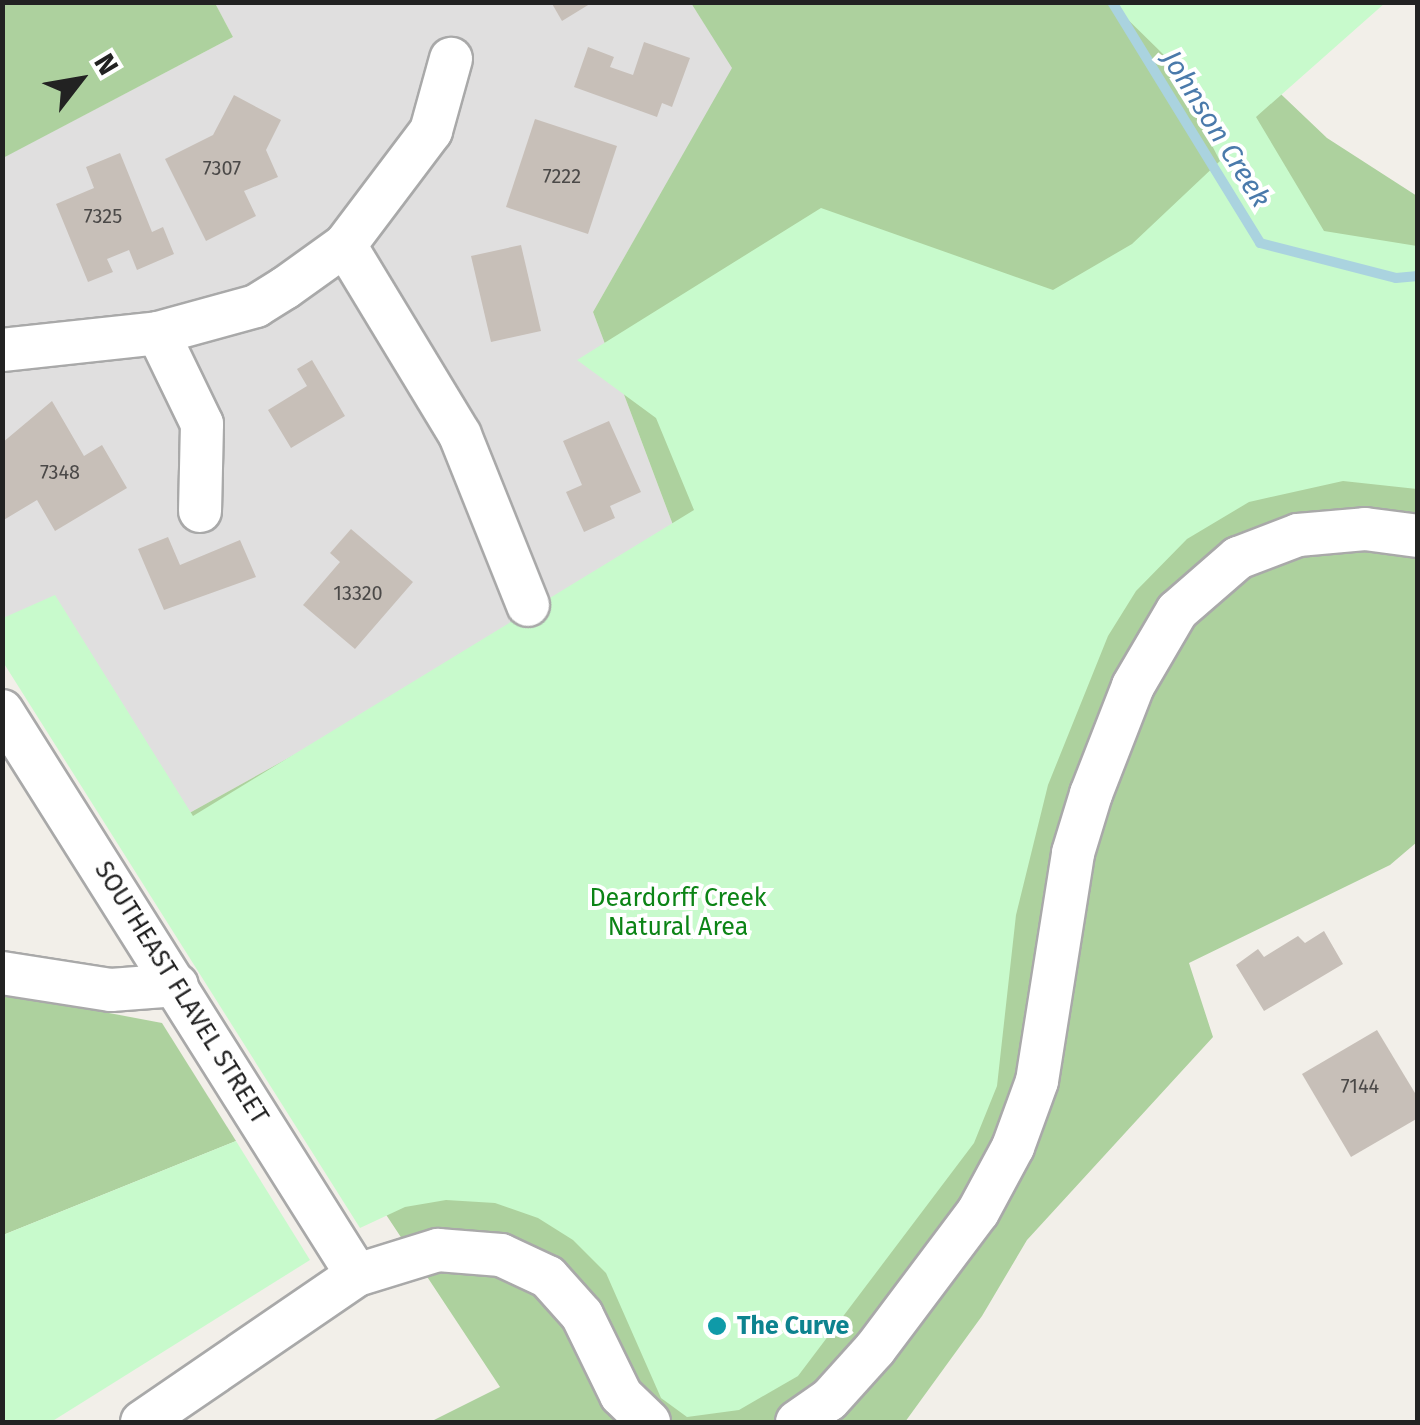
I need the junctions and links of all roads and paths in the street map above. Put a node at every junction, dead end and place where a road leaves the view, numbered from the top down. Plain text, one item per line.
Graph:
1 (452, 60) dead end
2 (345, 245) junction
3 (158, 333) junction
4 (2, 350) edge
5 (200, 511) dead end
6 (1418, 536) edge
7 (528, 606) dead end
8 (2, 711) edge
9 (2, 973) edge
10 (177, 984) junction
11 (357, 1275) junction
12 (142, 1422) edge
13 (649, 1422) edge
14 (797, 1422) edge

1 - 2 street
2 - 3 street
2 - 7 street
3 - 4 street
3 - 5 street
6 - 14 street
8 - 10 street, SOUTHEAST FLAVEL STREET
9 - 10 street
10 - 11 street, SOUTHEAST FLAVEL STREET
11 - 12 street
11 - 13 street

